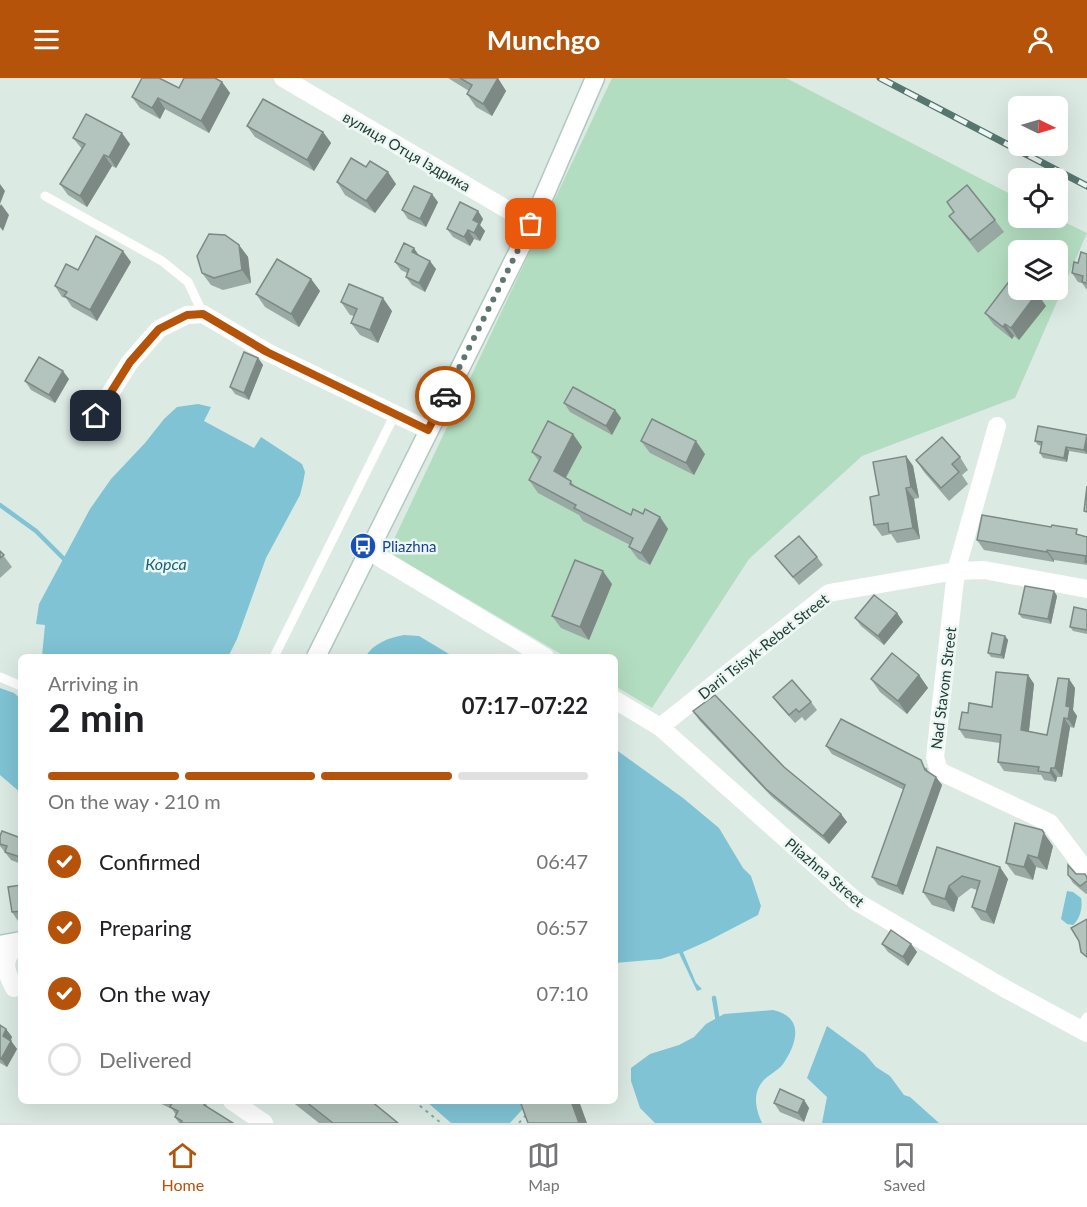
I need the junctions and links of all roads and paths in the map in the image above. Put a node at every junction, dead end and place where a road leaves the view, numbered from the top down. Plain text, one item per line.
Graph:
1 (283, 78) edge
2 (595, 78) edge
3 (45, 196) dead end
4 (531, 224) junction
5 (203, 314) junction
6 (395, 414) junction
7 (96, 416) dead end
8 (997, 426) dead end
9 (428, 430) junction
10 (368, 550) junction
11 (956, 571) junction
12 (1087, 589) edge
13 (275, 654) edge
14 (317, 654) edge
15 (540, 654) edge
16 (0, 677) edge
17 (18, 685) edge
18 (618, 702) edge
19 (660, 727) junction
20 (1087, 872) edge
21 (18, 942) edge
22 (18, 944) edge
23 (0, 945) edge
24 (12, 987) edge
25 (1085, 1026) edge
26 (236, 1104) edge
27 (418, 1104) edge
28 (532, 1108) edge
29 (264, 1123) edge
30 (441, 1123) edge
31 (519, 1123) edge

1 - 4 street, вулиця Отця Іздрика
2 - 4 street
3 - 5 lane
4 - 9 street
5 - 6 street
5 - 7 street
6 - 9 street
6 - 13 lane
8 - 11 street, Nad Stavom Street
9 - 10 street
10 - 14 street
10 - 15 street
11 - 12 street, Darii Tsisyk-Rebet Street
11 - 19 street, Darii Tsisyk-Rebet Street
11 - 20 street, Nad Stavom Street
16 - 17 lane
18 - 19 street, Pliazhna Street
19 - 25 street, Pliazhna Street
21 - 23 street
22 - 24 street
26 - 29 street
27 - 30 path
28 - 31 path

